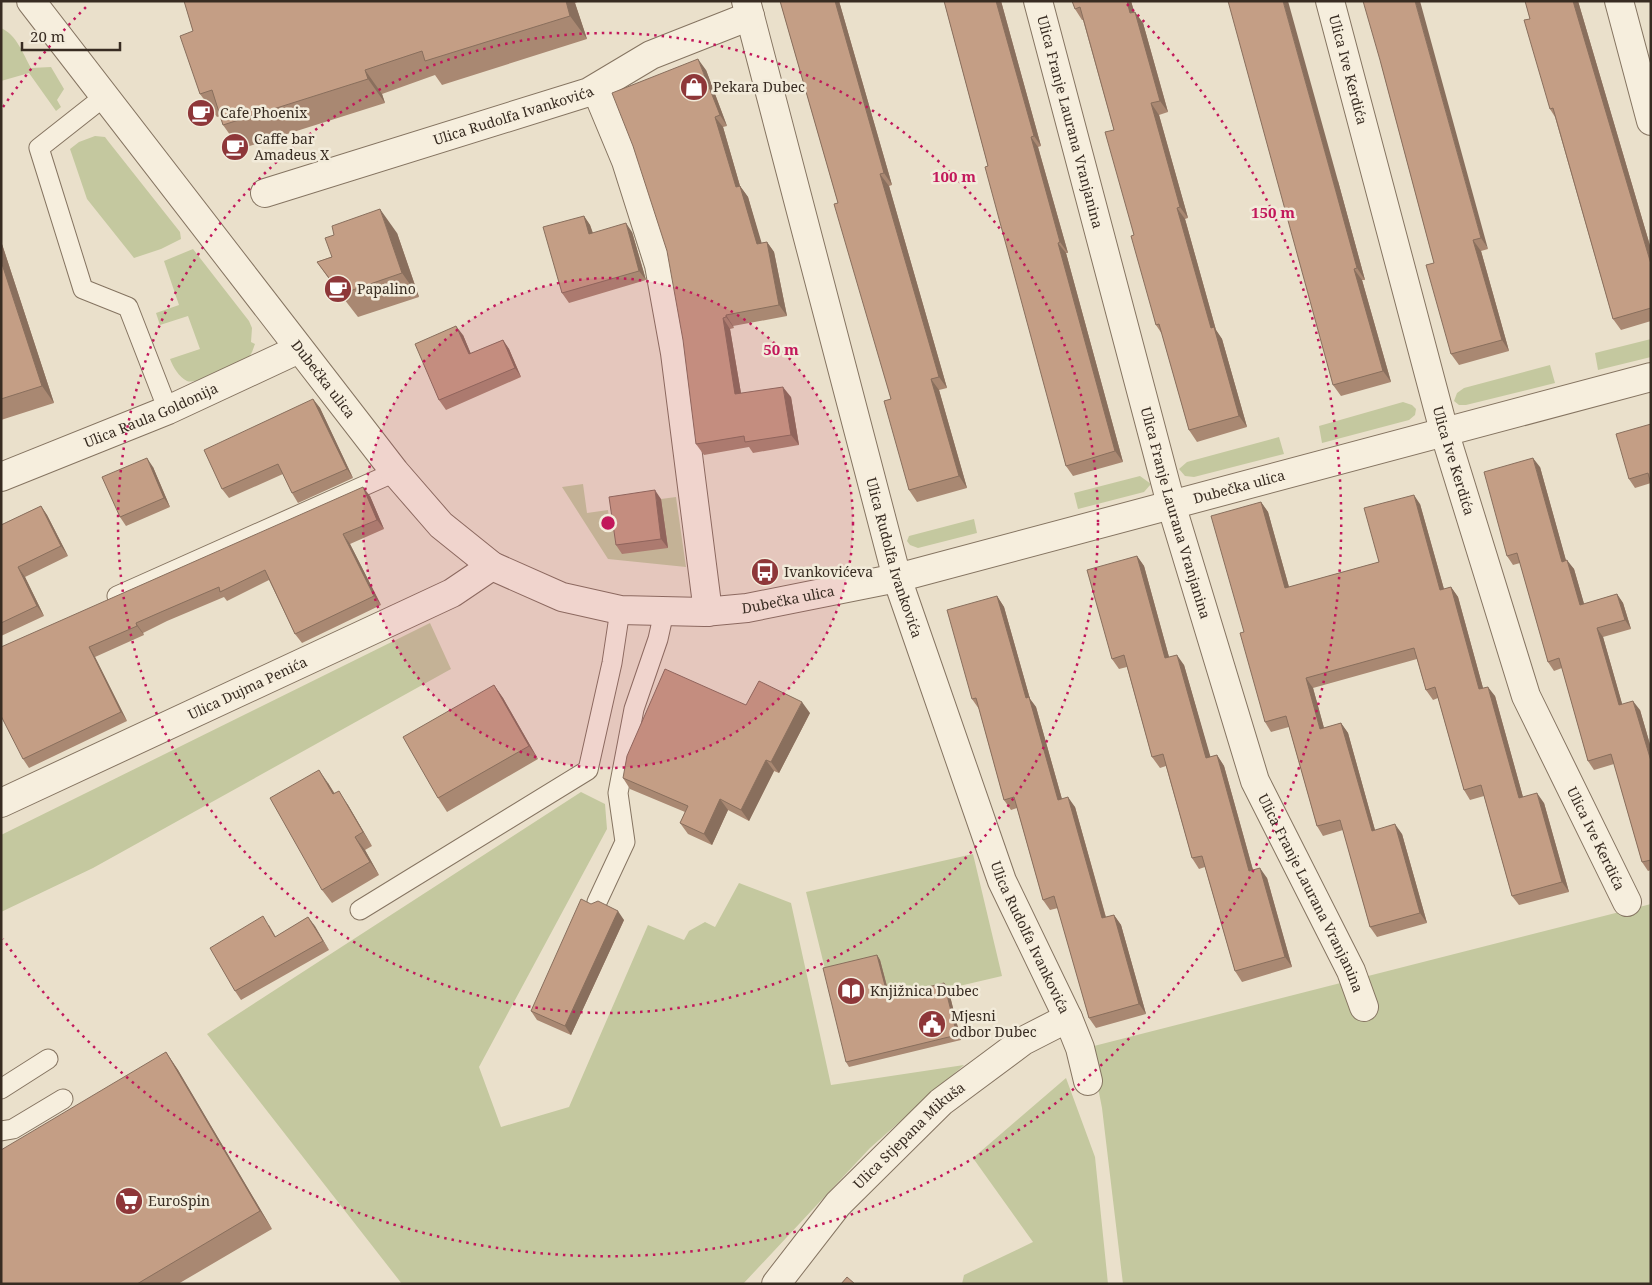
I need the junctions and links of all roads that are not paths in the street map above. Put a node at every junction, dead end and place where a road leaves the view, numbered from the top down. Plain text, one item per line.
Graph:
1 (31, 1) edge
2 (1038, 1) edge
3 (1330, 1) edge
4 (1619, 1) edge
5 (748, 9) edge
6 (596, 89) junction
7 (105, 96) junction
8 (1651, 121) edge
9 (265, 193) dead end
10 (299, 349) junction
11 (1651, 377) edge
12 (168, 410) junction
13 (1444, 431) junction
14 (394, 472) junction
15 (1, 477) edge
16 (1171, 504) junction
17 (492, 566) junction
18 (897, 578) junction
19 (97, 604) edge
20 (620, 610) junction
21 (664, 612) junction
22 (708, 612) junction
23 (1, 803) edge
24 (597, 902) edge
25 (1627, 902) dead end
26 (360, 910) dead end
27 (1364, 1007) dead end
28 (1068, 1018) junction
29 (48, 1059) dead end
30 (1088, 1081) dead end
31 (1, 1089) edge
32 (63, 1099) dead end
33 (1, 1131) edge
34 (776, 1284) edge

1 - 7 street, Dubečka ulica
2 - 16 street, Ulica Franje Laurana Vranjanina
3 - 13 street, Ulica Ive Kerdića
4 - 8 street
5 - 6 street, Ulica Rudolfa Ivankovića
5 - 18 street, Ulica Rudolfa Ivankovića
6 - 9 street, Ulica Rudolfa Ivankovića
6 - 22 street
7 - 10 street, Dubečka ulica
7 - 12 lane
10 - 12 street, Ulica Raula Goldonija
10 - 14 street, Dubečka ulica
11 - 13 street, Dubečka ulica
12 - 15 street, Ulica Raula Goldonija
13 - 16 street, Dubečka ulica
13 - 25 street, Ulica Ive Kerdića
14 - 17 street, Dubečka ulica
14 - 19 lane
16 - 18 street, Dubečka ulica
16 - 27 street, Ulica Franje Laurana Vranjanina
17 - 20 street, Dubečka ulica
17 - 23 street, Ulica Dujma Penića
18 - 22 street, Dubečka ulica
18 - 28 street, Ulica Rudolfa Ivankovića
20 - 21 street, Dubečka ulica
20 - 26 lane
21 - 22 street, Dubečka ulica
21 - 24 lane
28 - 30 street, Ulica Rudolfa Ivankovića
28 - 34 street, Ulica Stjepana Mikuša
29 - 31 lane
32 - 33 lane

